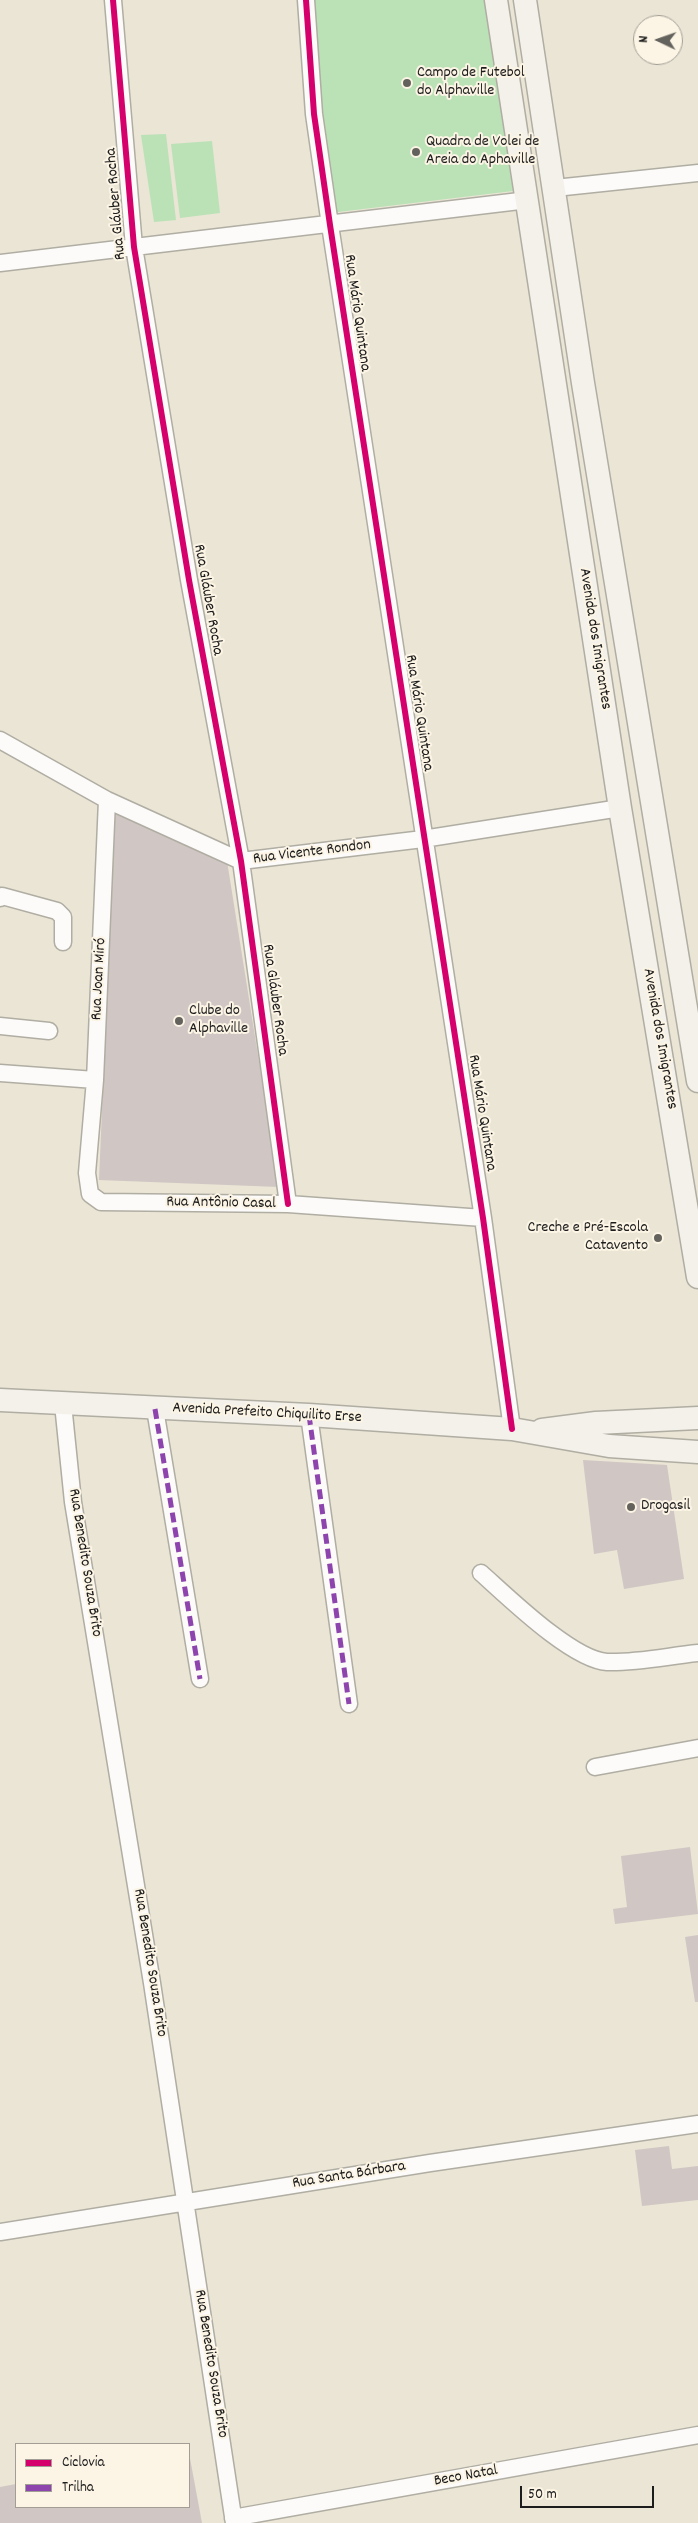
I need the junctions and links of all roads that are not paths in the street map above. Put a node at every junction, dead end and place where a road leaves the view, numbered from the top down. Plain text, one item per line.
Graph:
1 (113, 0) edge
2 (306, 0) edge
3 (496, 0) edge
4 (525, 0) edge
5 (698, 174) edge
6 (555, 188) junction
7 (528, 200) junction
8 (330, 225) junction
9 (134, 247) junction
10 (0, 263) edge
11 (0, 740) edge
12 (108, 800) junction
13 (620, 808) junction
14 (424, 839) junction
15 (241, 862) junction
16 (0, 898) edge
17 (674, 926) junction
18 (641, 932) junction
19 (63, 942) dead end
20 (0, 1026) edge
21 (49, 1031) dead end
22 (0, 1073) edge
23 (95, 1080) junction
24 (698, 1081) edge
25 (89, 1157) joint
26 (288, 1204) junction
27 (483, 1218) junction
28 (698, 1277) edge
29 (0, 1400) edge
30 (63, 1404) junction
31 (156, 1409) junction
32 (309, 1414) junction
33 (698, 1418) edge
34 (523, 1431) junction
35 (698, 1452) edge
36 (480, 1573) dead end
37 (698, 1653) edge
38 (200, 1679) dead end
39 (348, 1704) dead end
40 (698, 1748) edge
41 (595, 1767) dead end
42 (698, 2124) edge
43 (185, 2202) junction
44 (0, 2232) edge
45 (698, 2435) edge
46 (233, 2521) edge

1 - 9 street, Rua Gláuber Rocha
2 - 8 street, Rua Mário Quintana
3 - 7 main road, Avenida dos Imigrantes
4 - 6 main road, Avenida dos Imigrantes
5 - 6 street
6 - 17 main road, Avenida dos Imigrantes
7 - 8 street
7 - 13 main road, Avenida dos Imigrantes
8 - 9 street
8 - 14 street, Rua Mário Quintana
9 - 10 street
9 - 15 street, Rua Gláuber Rocha
11 - 12 street, Rua Vicente Rondon
12 - 15 street, Rua Vicente Rondon
12 - 23 street, Rua Joan Miró
13 - 14 street, Rua Vicente Rondon
13 - 18 main road, Avenida dos Imigrantes
14 - 15 street, Rua Vicente Rondon
14 - 27 street, Rua Mário Quintana
15 - 26 street, Rua Gláuber Rocha
16 - 19 street
17 - 18 main road
17 - 24 main road, Avenida dos Imigrantes
18 - 28 main road, Avenida dos Imigrantes
20 - 21 street
22 - 23 street
23 - 25 street, Rua Joan Miró
25 - 26 street, Rua Antônio Casal
26 - 27 street, Rua Antônio Casal
27 - 34 street, Rua Mário Quintana
29 - 30 main road, Avenida Prefeito Chiquilito Erse
30 - 31 main road, Avenida Prefeito Chiquilito Erse
30 - 43 street, Rua Benedito Souza Brito
31 - 32 main road, Avenida Prefeito Chiquilito Erse
31 - 38 street
32 - 34 main road, Avenida Prefeito Chiquilito Erse
32 - 39 street
33 - 34 main road, Avenida Prefeito Chiquilito Erse
34 - 35 main road, Avenida Prefeito Chiquilito Erse
36 - 37 street
40 - 41 street
42 - 43 street, Rua Santa Bárbara
43 - 44 street, Rua Santa Bárbara
43 - 46 street, Rua Benedito Souza Brito
45 - 46 street, Beco Natal

